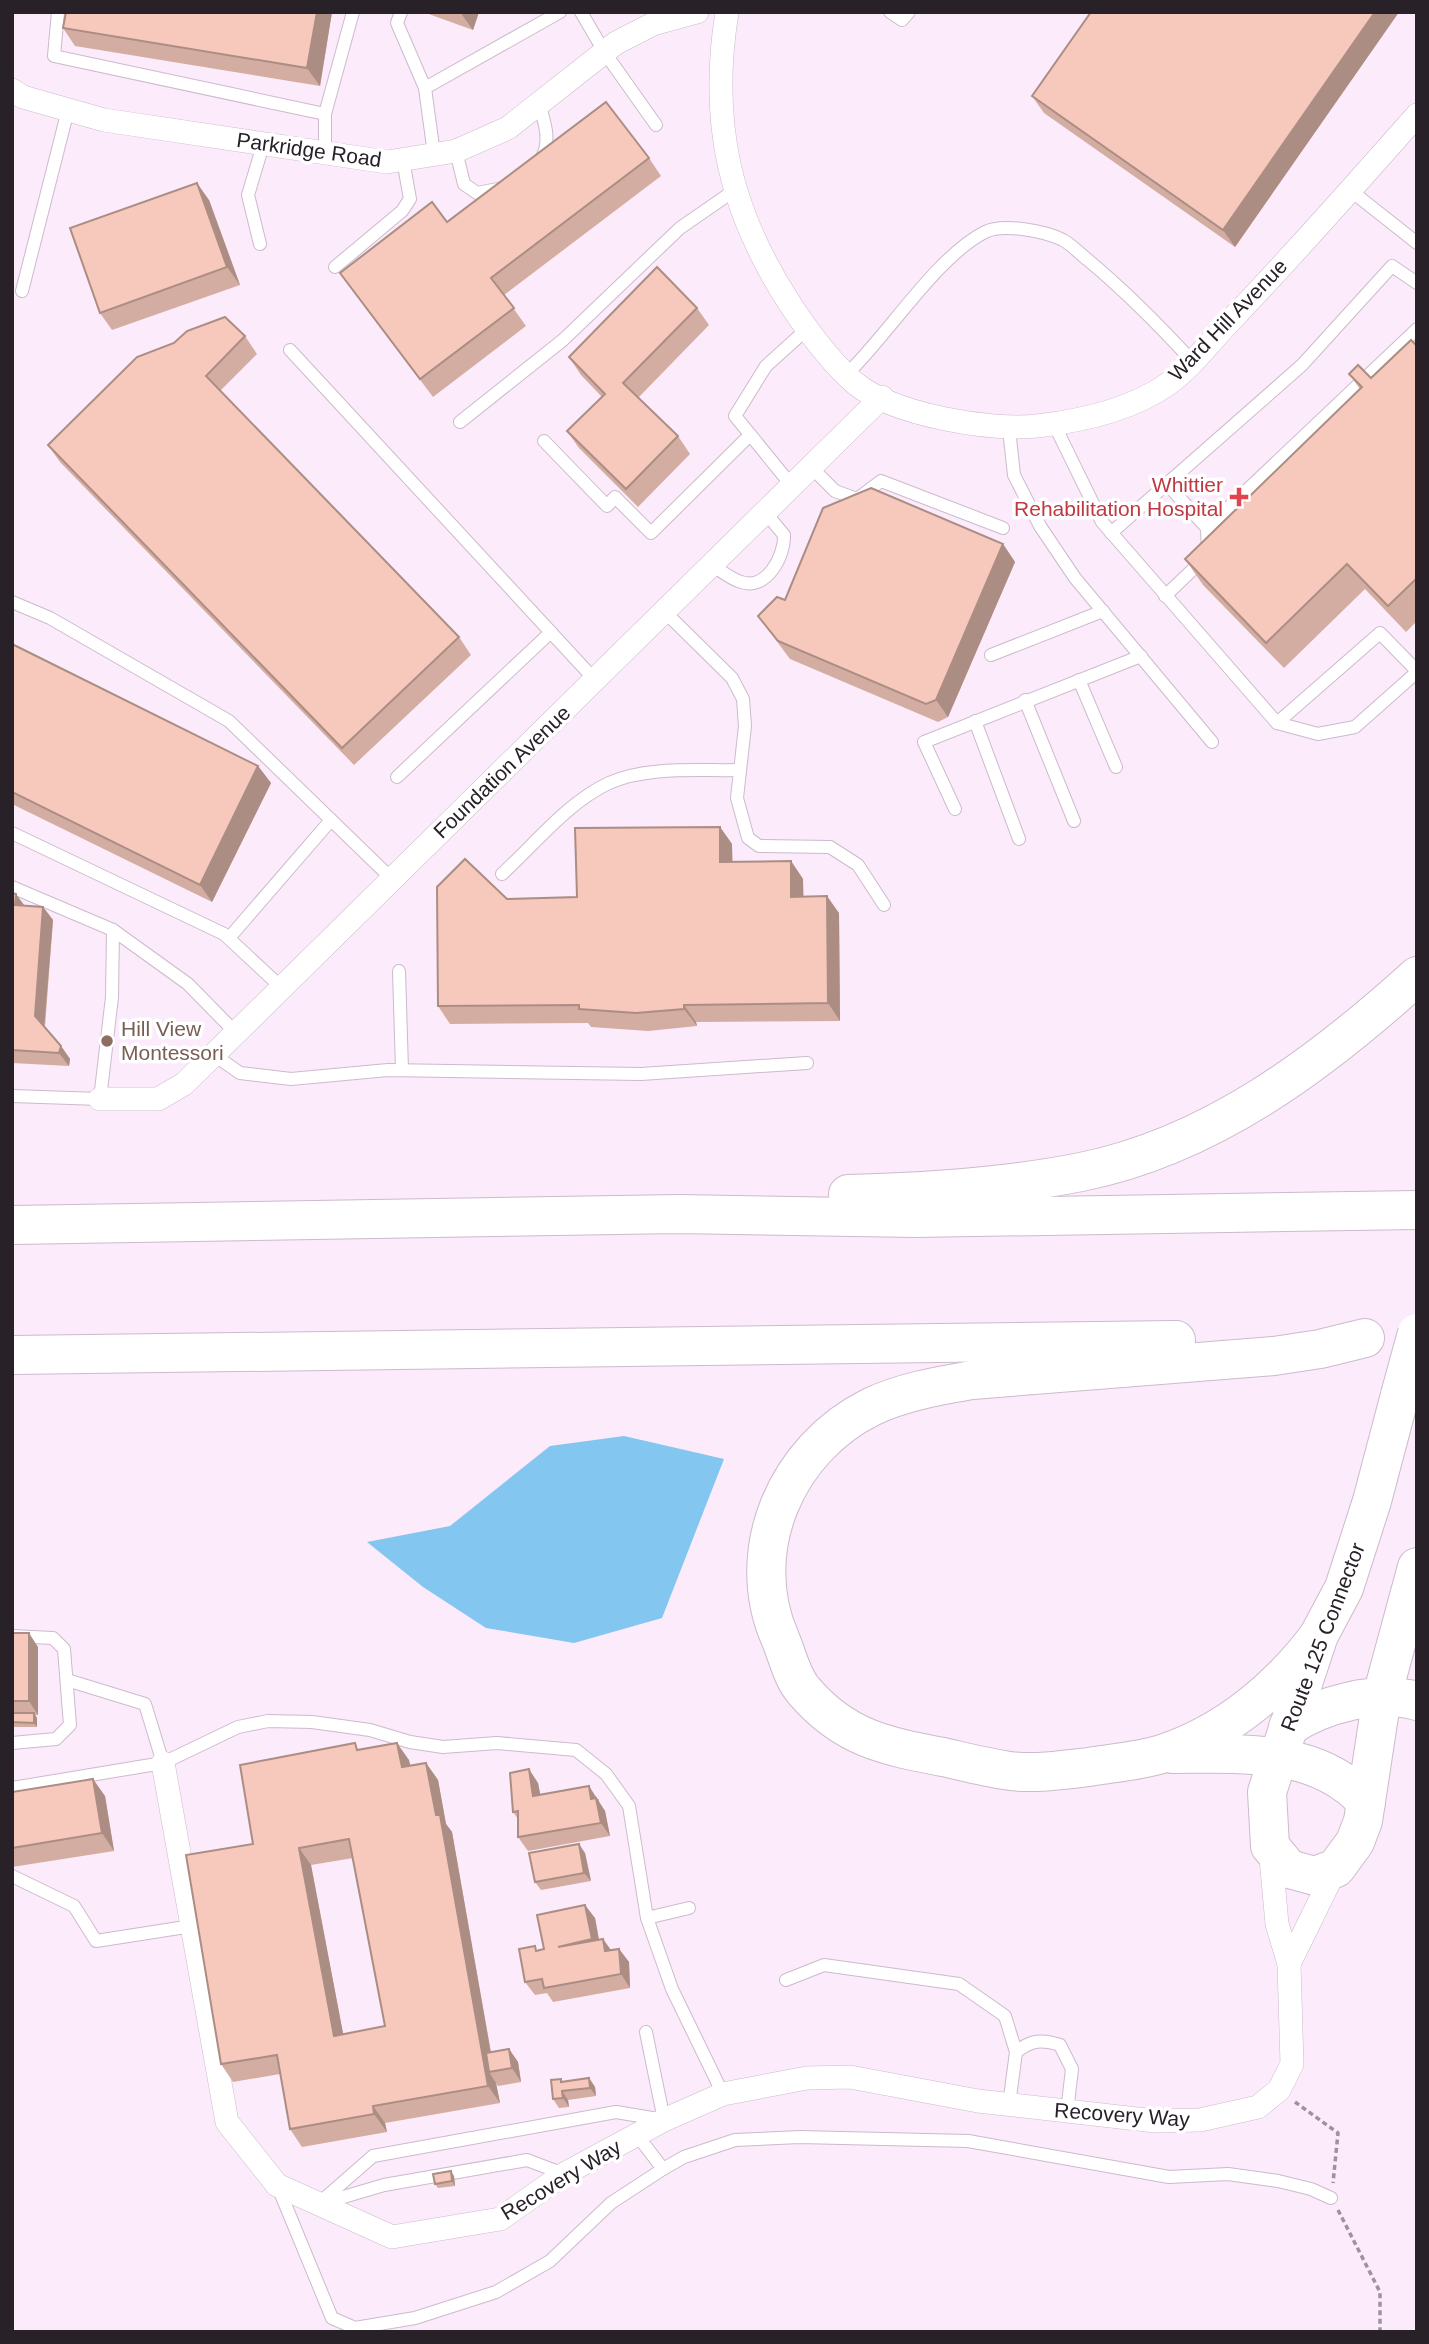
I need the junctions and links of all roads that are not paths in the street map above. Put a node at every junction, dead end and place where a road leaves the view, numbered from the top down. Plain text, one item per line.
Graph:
1 (58, 12) edge
2 (353, 12) edge
3 (401, 12) edge
4 (560, 12) edge
5 (581, 12) edge
6 (697, 12) edge
7 (727, 12) edge
8 (890, 12) edge
9 (909, 12) edge
10 (605, 53) junction
11 (425, 88) junction
12 (12, 90) edge
13 (539, 104) junction
14 (68, 110) junction
15 (325, 114) junction
16 (1417, 115) edge
17 (656, 125) dead end
18 (263, 145) junction
19 (445, 153) junction
20 (325, 154) junction
21 (403, 160) junction
22 (534, 168) edge
23 (517, 181) edge
24 (735, 190) junction
25 (1350, 190) junction
26 (1417, 243) edge
27 (260, 244) dead end
28 (335, 267) dead end
29 (1417, 284) edge
30 (22, 290) dead end
31 (807, 329) junction
32 (1417, 329) edge
33 (290, 349) dead end
34 (1192, 360) junction
35 (847, 374) junction
36 (882, 397) junction
37 (460, 422) dead end
38 (1054, 424) junction
39 (1009, 429) junction
40 (750, 435) junction
41 (544, 441) dead end
42 (811, 467) junction
43 (1167, 484) junction
44 (792, 486) junction
45 (765, 512) junction
46 (1003, 528) dead end
47 (1207, 528) junction
48 (1111, 533) junction
49 (712, 565) junction
50 (1165, 596) junction
51 (12, 602) edge
52 (1103, 611) junction
53 (665, 612) junction
54 (551, 632) junction
55 (991, 655) dead end
56 (1141, 656) junction
57 (1417, 671) edge
58 (595, 680) junction
59 (1079, 680) junction
60 (1025, 701) junction
61 (975, 721) junction
62 (1277, 723) junction
63 (1212, 742) dead end
64 (1116, 768) dead end
65 (738, 770) junction
66 (397, 777) dead end
67 (955, 810) dead end
68 (331, 820) junction
69 (1074, 821) dead end
70 (12, 833) edge
71 (1019, 839) dead end
72 (502, 874) dead end
73 (392, 879) junction
74 (12, 887) edge
75 (884, 905) dead end
76 (113, 930) junction
77 (229, 938) junction
78 (399, 971) dead end
79 (1417, 976) edge
80 (282, 988) junction
81 (236, 1033) junction
82 (214, 1055) junction
83 (807, 1063) dead end
84 (402, 1070) junction
85 (12, 1096) edge
86 (100, 1099) junction
87 (1417, 1210) edge
88 (679, 1214) junction
89 (12, 1225) edge
90 (1417, 1335) edge
91 (1365, 1338) junction
92 (12, 1355) edge
93 (1417, 1567) edge
94 (1319, 1635) junction
95 (12, 1636) edge
96 (67, 1679) junction
97 (1400, 1699) edge
98 (1283, 1742) junction
99 (12, 1743) edge
100 (1162, 1754) junction
101 (163, 1763) junction
102 (12, 1788) edge
103 (1366, 1802) junction
104 (1270, 1846) junction
105 (1336, 1868) junction
106 (12, 1876) edge
107 (689, 1908) dead end
108 (647, 1918) junction
109 (192, 1926) junction
110 (1289, 1964) junction
111 (786, 1980) dead end
112 (646, 2032) dead end
113 (1016, 2052) junction
114 (723, 2094) junction
115 (1009, 2105) junction
116 (1067, 2112) junction
117 (664, 2120) junction
118 (637, 2136) junction
119 (663, 2169) junction
120 (564, 2174) junction
121 (277, 2185) junction
122 (1332, 2198) dead end
123 (317, 2205) junction

1 - 15 lane
2 - 15 lane
3 - 11 lane
4 - 11 lane
5 - 10 lane
6 - 10 street, Parkridge Road
7 - 24 street, Ward Hill Avenue
8 - 9 lane
10 - 13 street, Parkridge Road
10 - 17 lane
11 - 19 lane
12 - 14 street, Parkridge Road
13 - 19 street, Parkridge Road
13 - 22 lane
14 - 18 street, Parkridge Road
14 - 30 lane
15 - 20 lane
16 - 25 street, Ward Hill Avenue
18 - 20 street, Parkridge Road
18 - 27 lane
19 - 21 street, Parkridge Road
19 - 23 lane
20 - 21 street, Parkridge Road
21 - 28 lane
24 - 31 street, Ward Hill Avenue
24 - 37 lane
25 - 26 lane
25 - 34 street, Ward Hill Avenue
29 - 43 lane
31 - 35 street, Ward Hill Avenue
31 - 40 lane
32 - 47 lane
33 - 54 lane
34 - 35 lane
34 - 38 street, Ward Hill Avenue
35 - 36 street, Ward Hill Avenue
36 - 39 street, Ward Hill Avenue
36 - 42 street, Foundation Avenue
38 - 39 street, Ward Hill Avenue
38 - 48 lane
39 - 52 lane
40 - 41 lane
40 - 44 lane
42 - 44 street, Foundation Avenue
42 - 46 lane
43 - 47 lane
43 - 48 lane
44 - 45 street, Foundation Avenue
45 - 49 street, Foundation Avenue
45 - 49 lane
47 - 50 lane
48 - 50 lane
49 - 53 street, Foundation Avenue
50 - 62 lane
51 - 68 lane
52 - 55 lane
52 - 56 lane
53 - 58 street, Foundation Avenue
53 - 65 lane
54 - 58 lane
54 - 66 lane
56 - 59 lane
56 - 63 lane
57 - 62 lane
57 - 62 lane
58 - 73 street, Foundation Avenue
59 - 60 lane
59 - 64 lane
60 - 61 lane
60 - 69 lane
61 - 67 lane
61 - 71 lane
65 - 72 lane
65 - 75 lane
68 - 73 lane
68 - 77 lane
70 - 77 lane
73 - 80 street, Foundation Avenue
74 - 76 lane
76 - 81 lane
76 - 86 lane
77 - 80 lane
78 - 84 lane
79 - 88 highway
80 - 81 street, Foundation Avenue
81 - 82 street, Foundation Avenue
82 - 84 lane
82 - 86 street, Foundation Avenue
83 - 84 lane
85 - 86 lane
87 - 88 highway
88 - 89 highway
90 - 91 highway
90 - 94 highway, Route 125 Connector, bridge
91 - 92 highway
91 - 100 highway
93 - 97 highway
94 - 98 highway, Route 125 Connector
94 - 100 highway
95 - 96 lane
96 - 99 lane
96 - 101 lane
97 - 98 highway
97 - 103 highway
98 - 100 highway
98 - 103 highway
98 - 104 highway, Route 125 Connector
101 - 102 lane
101 - 108 lane
101 - 109 street, Recovery Way
103 - 105 highway
104 - 105 highway
104 - 110 street
105 - 110 street
106 - 109 lane
107 - 108 lane
108 - 114 lane
109 - 121 street, Recovery Way
110 - 116 street, Recovery Way
111 - 113 lane
112 - 117 lane
113 - 115 lane
113 - 116 lane
114 - 115 street, Recovery Way
114 - 117 street, Recovery Way
115 - 116 street, Recovery Way
117 - 118 street, Recovery Way
117 - 123 lane
118 - 119 lane
118 - 120 street, Recovery Way
119 - 121 lane
119 - 122 lane
120 - 123 lane
120 - 123 street, Recovery Way
121 - 123 street, Recovery Way

